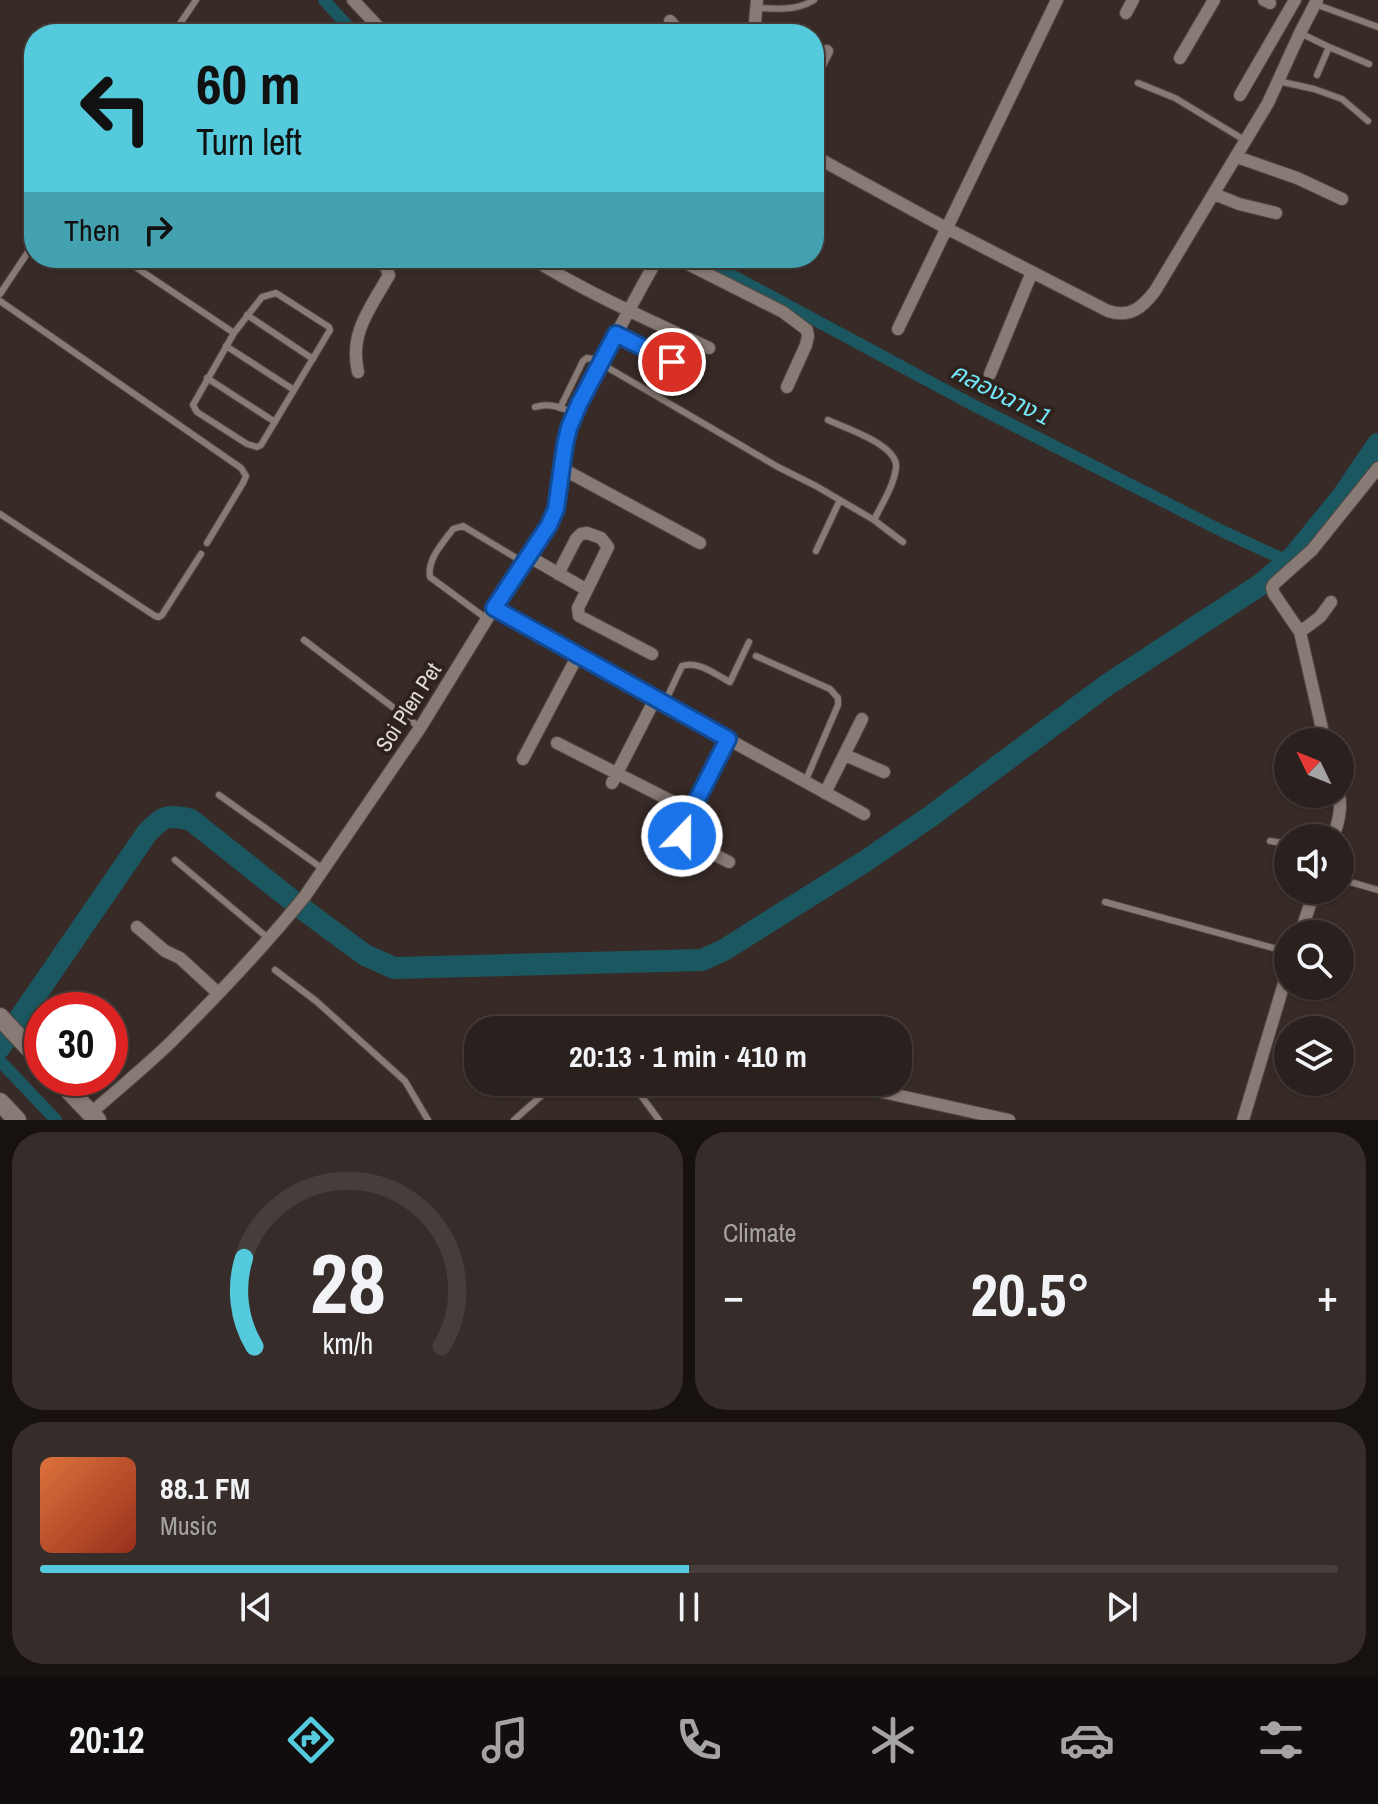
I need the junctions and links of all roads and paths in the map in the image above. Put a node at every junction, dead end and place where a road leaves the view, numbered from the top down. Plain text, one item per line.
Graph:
1 (196, 0) edge
2 (353, 0) edge
3 (814, 0) edge
4 (1057, 0) edge
5 (1133, 0) edge
6 (1214, 0) edge
7 (1295, 0) edge
8 (1316, 2) edge
9 (757, 4) edge
10 (1286, 12) junction
11 (1126, 13) dead end
12 (670, 21) dead end
13 (180, 24) edge
14 (376, 24) edge
15 (673, 24) edge
16 (755, 24) edge
17 (1378, 27) edge
18 (1302, 28) junction
19 (1329, 47) junction
20 (827, 51) dead end
21 (824, 57) edge
22 (1180, 58) dead end
23 (1369, 64) dead end
24 (1317, 75) dead end
25 (1278, 81) junction
26 (1138, 83) dead end
27 (1240, 95) dead end
28 (1368, 121) dead end
29 (1246, 141) junction
30 (1237, 157) junction
31 (824, 161) edge
32 (1214, 194) junction
33 (1342, 199) dead end
34 (1276, 213) dead end
35 (946, 228) junction
36 (24, 258) edge
37 (137, 268) edge
38 (386, 268) edge
39 (546, 268) edge
40 (652, 268) edge
41 (696, 268) edge
42 (1032, 272) junction
43 (0, 294) edge
44 (0, 301) edge
45 (628, 310) junction
46 (247, 315) junction
47 (898, 329) dead end
48 (234, 333) junction
49 (616, 334) junction
50 (226, 346) junction
51 (709, 348) dead end
52 (313, 359) junction
53 (672, 362) dead end
54 (601, 363) junction
55 (358, 372) dead end
56 (990, 374) dead end
57 (207, 378) junction
58 (787, 387) dead end
59 (294, 390) junction
60 (535, 407) dead end
61 (560, 408) junction
62 (575, 413) junction
63 (828, 420) dead end
64 (275, 422) junction
65 (561, 468) junction
66 (1378, 468) edge
67 (840, 500) junction
68 (0, 514) edge
69 (874, 520) junction
70 (903, 542) dead end
71 (207, 543) dead end
72 (700, 543) dead end
73 (816, 551) dead end
74 (201, 554) dead end
75 (526, 560) junction
76 (558, 574) junction
77 (587, 590) junction
78 (1331, 602) dead end
79 (491, 613) junction
80 (1300, 632) junction
81 (304, 640) dead end
82 (749, 642) dead end
83 (652, 654) dead end
84 (578, 655) junction
85 (756, 656) dead end
86 (660, 702) junction
87 (862, 719) dead end
88 (420, 728) junction
89 (1322, 728) edge
90 (728, 739) junction
91 (557, 743) dead end
92 (845, 755) junction
93 (523, 759) dead end
94 (884, 772) dead end
95 (615, 778) junction
96 (805, 782) junction
97 (825, 793) junction
98 (219, 795) dead end
99 (691, 811) junction
100 (864, 814) dead end
101 (1270, 841) dead end
102 (1274, 842) edge
103 (175, 860) dead end
104 (729, 862) dead end
105 (323, 869) junction
106 (1354, 883) edge
107 (1378, 890) edge
108 (1105, 902) dead end
109 (137, 927) dead end
110 (268, 938) junction
111 (1274, 948) edge
112 (275, 970) dead end
113 (218, 993) junction
114 (1279, 1000) edge
115 (0, 1017) edge
116 (24, 1043) edge
117 (74, 1096) edge
118 (541, 1096) edge
119 (641, 1096) edge
120 (901, 1096) edge
121 (0, 1102) edge
122 (88, 1118) edge
123 (17, 1120) edge
124 (428, 1120) edge
125 (514, 1120) edge
126 (659, 1120) edge
127 (1009, 1120) edge
128 (1243, 1120) edge

1 - 13 lane
2 - 14 street
3 - 9 lane
4 - 35 street
5 - 11 street
6 - 22 street
7 - 10 street
8 - 17 lane
8 - 18 street
9 - 16 street
10 - 18 street
10 - 27 street
12 - 15 street
18 - 19 lane
18 - 25 street
19 - 23 lane
19 - 24 lane
20 - 21 street
25 - 28 lane
25 - 29 street
26 - 29 lane
29 - 30 street
30 - 32 street
30 - 33 street
31 - 35 street
32 - 34 street
32 - 42 street
35 - 42 street
35 - 47 street
36 - 43 lane
37 - 48 lane
38 - 55 street
39 - 45 street
40 - 45 street, Soi Plen Pet
41 - 58 street
42 - 56 street
44 - 71 lane
45 - 49 street, Soi Plen Pet
45 - 51 street
46 - 48 lane
46 - 52 lane
46 - 52 lane
48 - 50 lane
49 - 53 street
49 - 54 street, Soi Plen Pet
50 - 57 lane
50 - 59 lane
52 - 59 lane
54 - 61 lane
54 - 62 street, Soi Plen Pet
54 - 67 lane
57 - 64 lane
57 - 64 lane
59 - 64 lane
60 - 61 lane
61 - 62 lane
62 - 65 street, Soi Plen Pet
63 - 69 lane
65 - 72 street
65 - 75 street, Soi Plen Pet
66 - 80 street
67 - 69 lane
67 - 73 lane
68 - 74 lane
69 - 70 lane
75 - 76 street
75 - 79 street, Soi Plen Pet
75 - 79 lane
76 - 77 street
76 - 77 street
77 - 83 street
78 - 80 street
79 - 84 street
79 - 88 street, Soi Plen Pet
80 - 89 street
81 - 88 lane
82 - 86 lane
84 - 86 street
84 - 93 street
85 - 96 lane
86 - 90 street
86 - 95 street
87 - 92 street
88 - 105 street, Soi Plen Pet
90 - 96 street
90 - 99 street
91 - 95 street
92 - 94 street
92 - 97 street
95 - 99 street
96 - 97 street
97 - 100 street
98 - 105 lane
99 - 104 street
101 - 102 lane
103 - 110 lane
105 - 110 street, Soi Plen Pet
106 - 107 lane
108 - 111 lane
109 - 113 street
110 - 113 street, Soi Plen Pet
112 - 124 lane
113 - 122 street, Soi Plen Pet
114 - 128 street
115 - 116 main road
117 - 122 main road
118 - 125 lane
119 - 126 lane
120 - 127 street
121 - 123 main road

